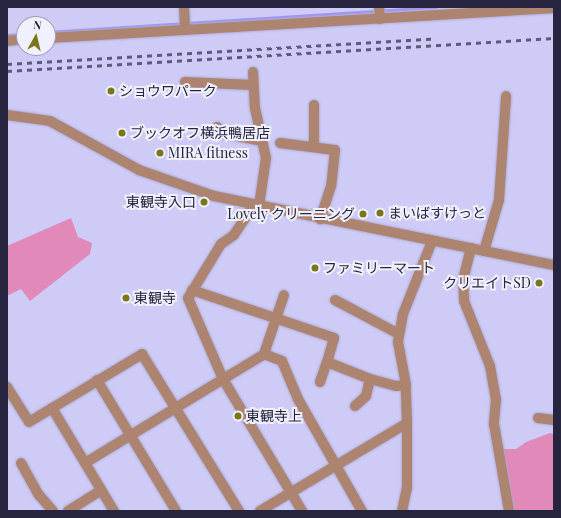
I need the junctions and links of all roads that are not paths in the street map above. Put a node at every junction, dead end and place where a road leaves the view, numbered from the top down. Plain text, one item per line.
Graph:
1 (184, 7) edge
2 (547, 8) edge
3 (380, 14) edge
4 (185, 25) junction
5 (56, 37) edge
6 (252, 72) dead end
7 (185, 82) dead end
8 (253, 85) junction
9 (506, 96) dead end
10 (314, 105) dead end
11 (7, 115) edge
12 (217, 127) dead end
13 (262, 141) junction
14 (280, 143) dead end
15 (314, 147) junction
16 (257, 205) junction
17 (320, 219) junction
18 (432, 241) junction
19 (471, 248) junction
20 (484, 251) junction
21 (554, 265) edge
22 (192, 290) junction
23 (284, 295) dead end
24 (335, 300) dead end
25 (276, 320) junction
26 (399, 334) junction
27 (264, 354) junction
28 (326, 362) junction
29 (223, 379) junction
30 (370, 379) junction
31 (97, 380) junction
32 (320, 382) dead end
33 (406, 385) junction
34 (7, 387) edge
35 (355, 406) dead end
36 (52, 408) junction
37 (174, 408) junction
38 (538, 418) dead end
39 (554, 420) edge
40 (407, 423) junction
41 (129, 436) junction
42 (85, 462) junction
43 (21, 463) dead end
44 (336, 465) junction
45 (101, 490) junction
46 (291, 492) junction
47 (53, 511) edge
48 (68, 511) edge
49 (114, 511) edge
50 (176, 511) edge
51 (240, 511) edge
52 (260, 511) edge
53 (302, 511) edge
54 (362, 511) edge
55 (402, 511) edge
56 (509, 511) edge

1 - 4 street
2 - 3 street
3 - 4 street
4 - 5 street
6 - 8 street
7 - 8 street
8 - 13 street
9 - 20 street
10 - 15 street
11 - 16 street
12 - 13 street
13 - 16 street
14 - 15 street
15 - 17 street
16 - 17 street
16 - 22 street
17 - 18 street
18 - 19 street
18 - 26 street
19 - 20 street
19 - 56 street
20 - 21 street
22 - 25 street
22 - 29 street
23 - 25 street
24 - 26 street
25 - 27 street
25 - 28 street
26 - 33 street
27 - 29 street
27 - 44 street
28 - 30 street
28 - 32 street
29 - 37 street
29 - 46 street
30 - 33 street
30 - 35 street
31 - 36 street
31 - 37 street
31 - 41 street
33 - 40 street
34 - 36 street
36 - 42 street
37 - 41 street
37 - 51 street
38 - 39 street
40 - 44 street
40 - 55 street
41 - 42 street
41 - 50 street
42 - 45 street
43 - 47 street
44 - 46 street
44 - 54 street
45 - 48 street
45 - 49 street
46 - 52 street
46 - 53 street

